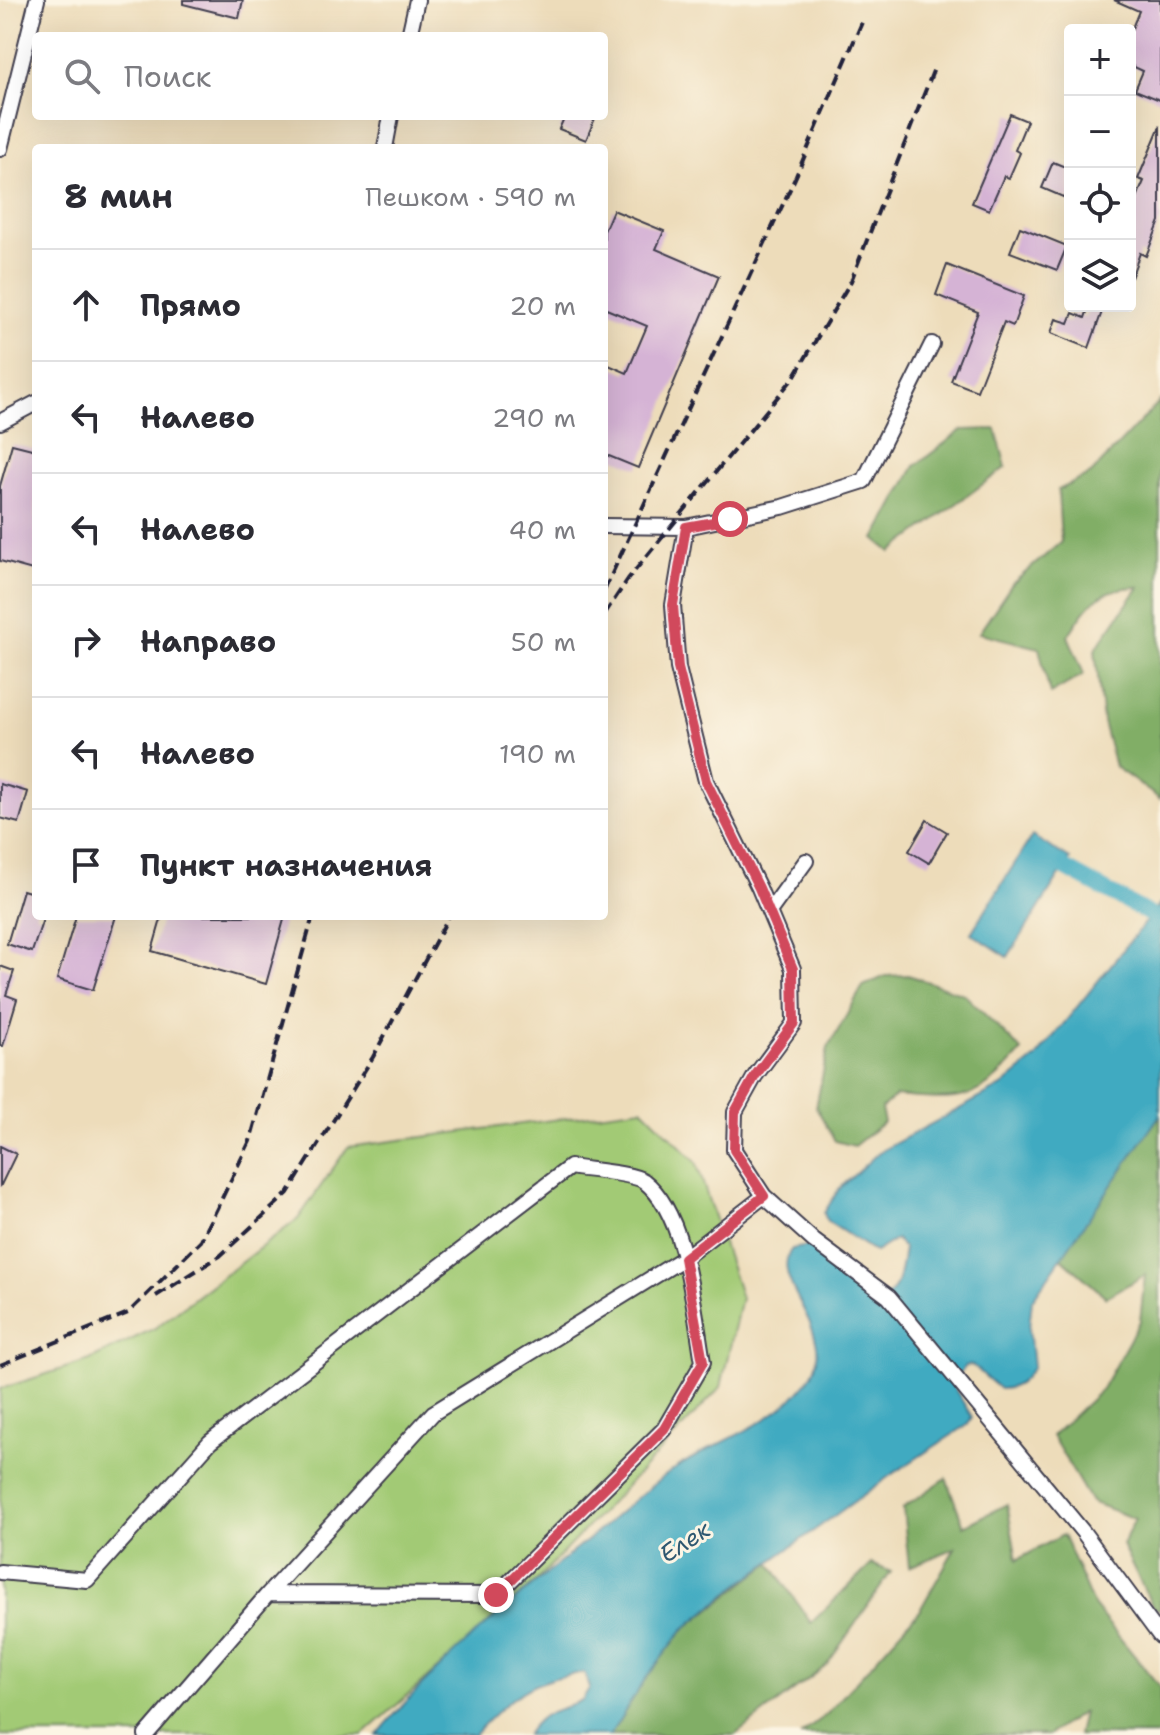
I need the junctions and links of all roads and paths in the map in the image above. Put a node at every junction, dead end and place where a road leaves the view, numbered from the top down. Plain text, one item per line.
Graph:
1 (37, 0) edge
2 (417, 0) edge
3 (410, 32) edge
4 (390, 120) edge
5 (386, 144) edge
6 (0, 149) edge
7 (932, 344) dead end
8 (32, 405) edge
9 (0, 422) edge
10 (608, 526) edge
11 (686, 527) junction
12 (806, 861) dead end
13 (769, 912) junction
14 (764, 1196) junction
15 (684, 1258) junction
16 (0, 1572) edge
17 (268, 1594) junction
18 (1160, 1636) edge
19 (146, 1735) edge

1 - 6 street
2 - 3 street
4 - 5 street
7 - 11 street
8 - 9 street
10 - 11 street
11 - 13 street
12 - 13 street
13 - 14 street
14 - 15 street
14 - 18 street
15 - 16 street
15 - 17 street
15 - 17 street
17 - 19 street

